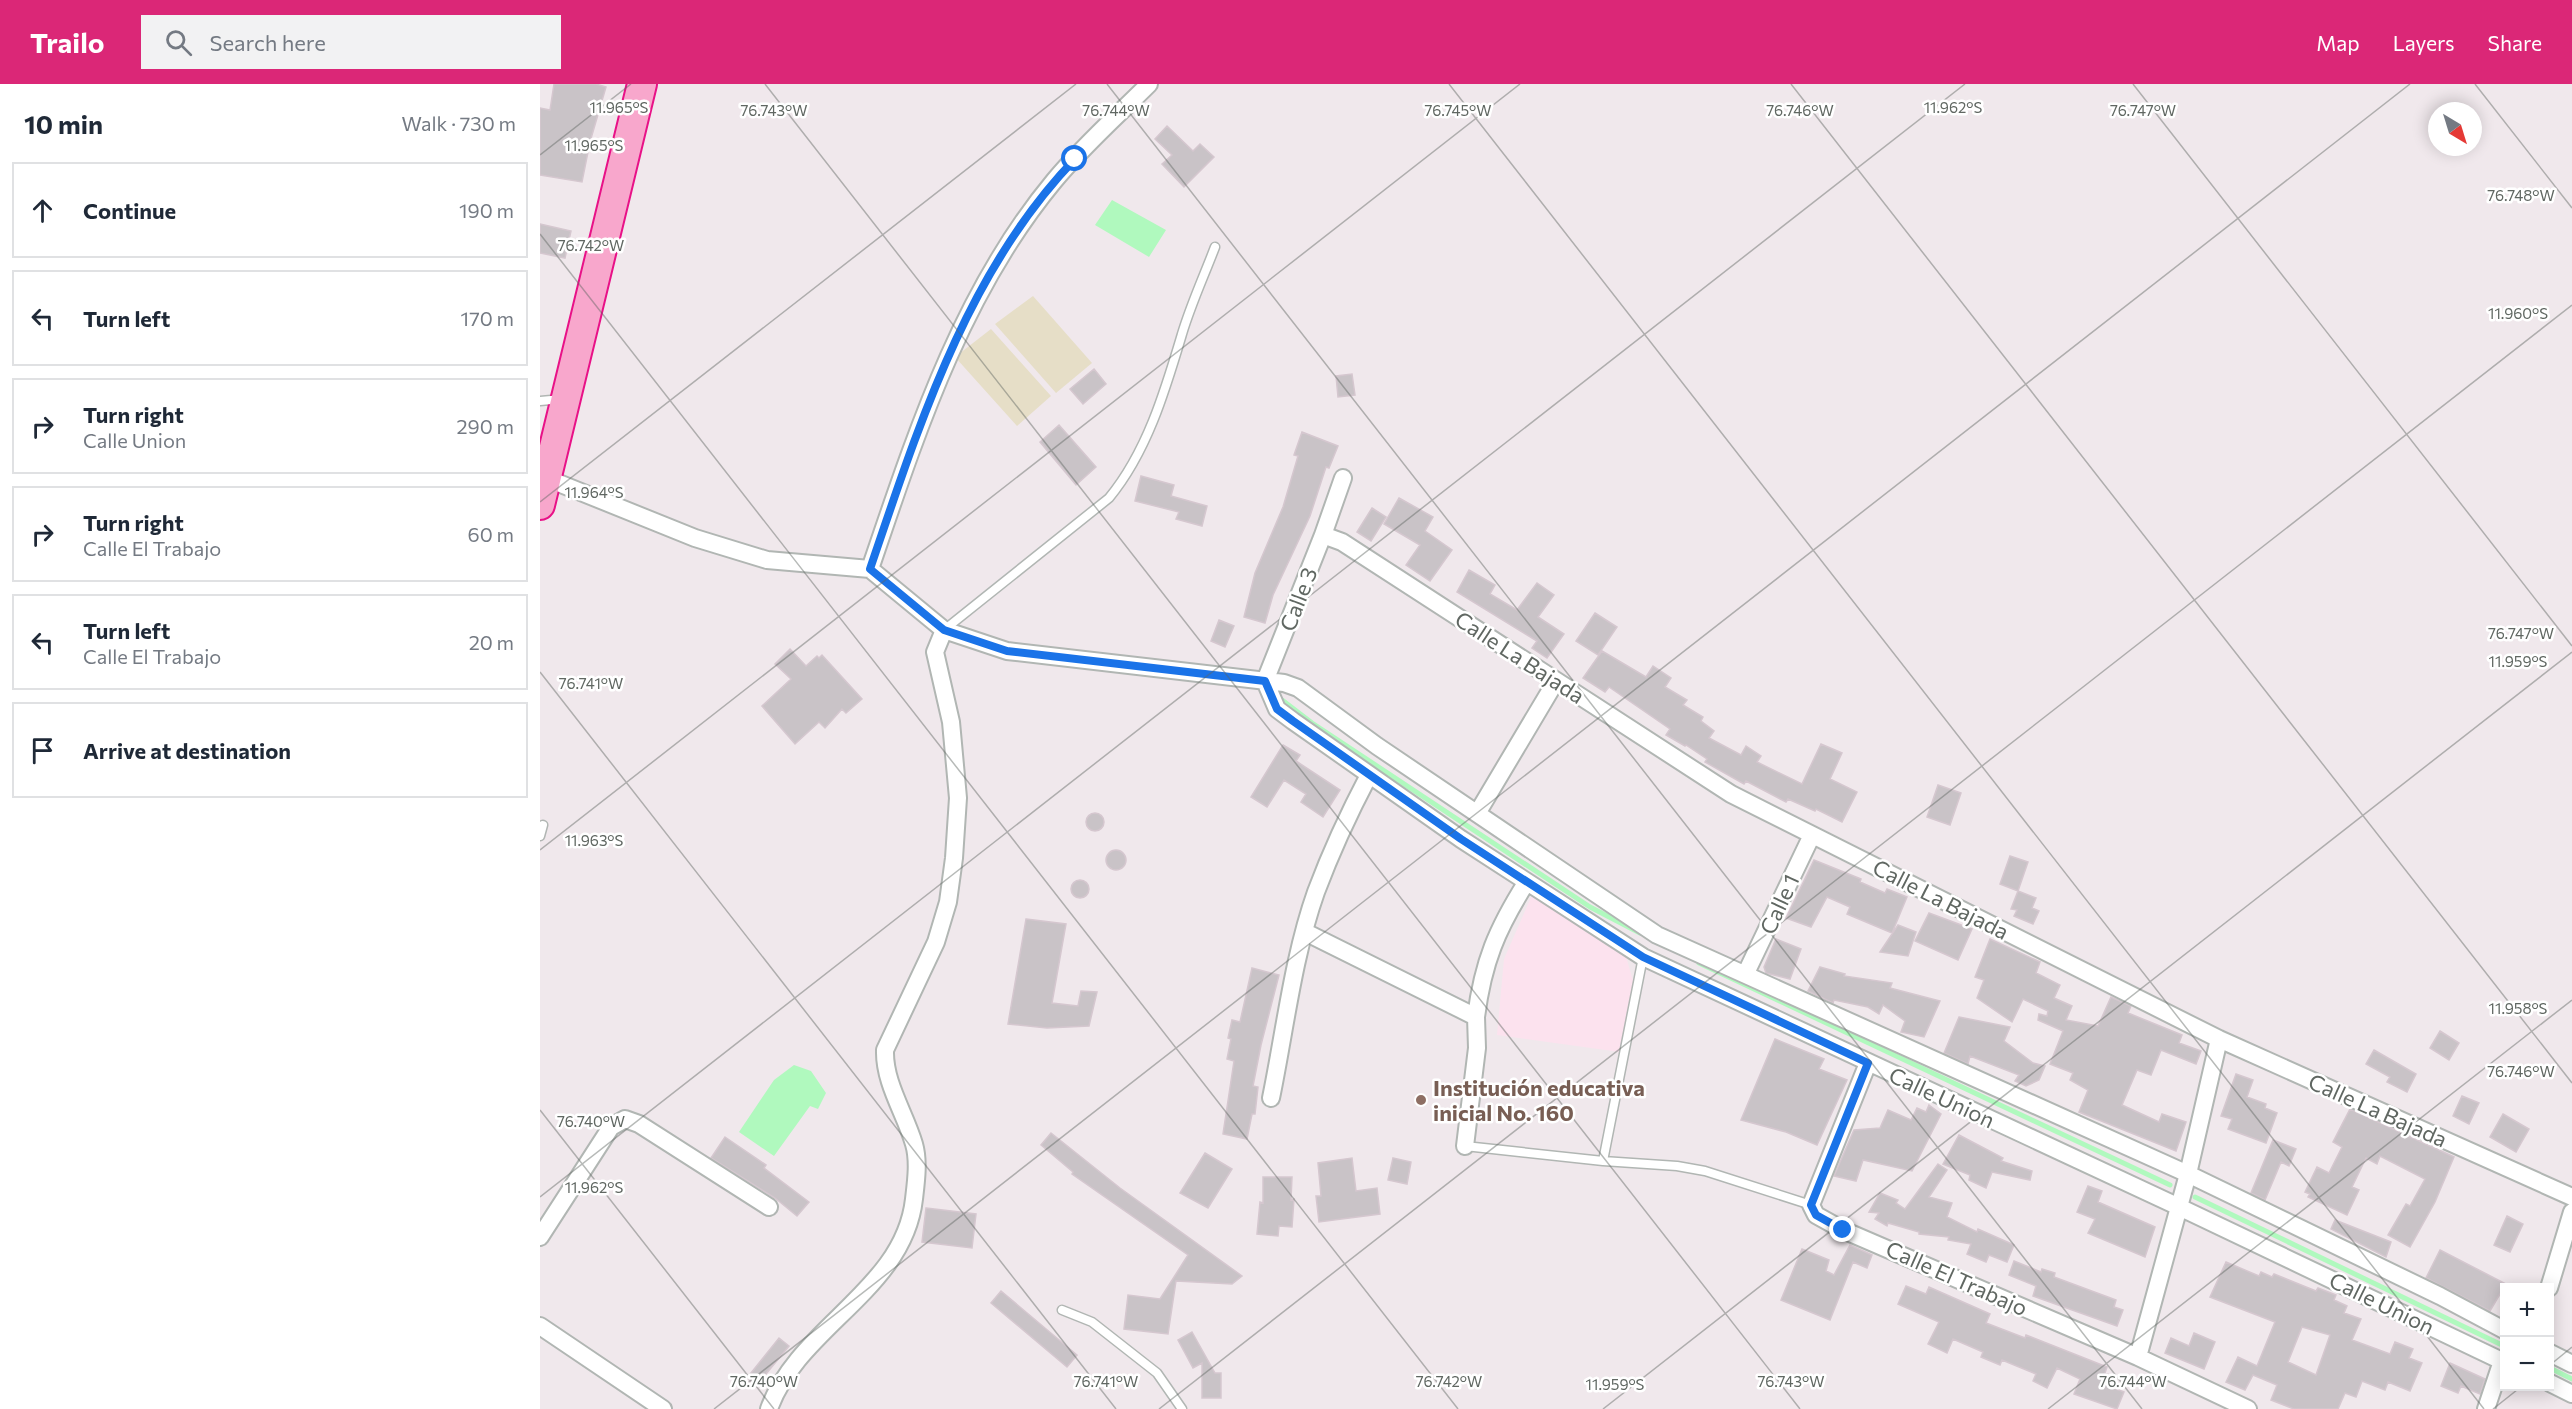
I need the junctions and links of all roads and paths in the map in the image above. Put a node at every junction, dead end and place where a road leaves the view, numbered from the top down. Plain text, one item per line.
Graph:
1 (642, 84) edge
2 (1149, 84) edge
3 (1215, 247) dead end
4 (553, 400) edge
5 (1343, 477) dead end
6 (543, 491) edge
7 (1323, 536) junction
8 (870, 569) junction
9 (944, 630) junction
10 (1265, 681) junction
11 (1556, 681) junction
12 (1369, 775) junction
13 (1478, 812) junction
14 (543, 825) dead end
15 (1812, 835) junction
16 (540, 836) edge
17 (1526, 883) junction
18 (1305, 932) junction
19 (1643, 957) junction
20 (1746, 974) junction
21 (1476, 1017) junction
22 (2219, 1039) junction
23 (1868, 1063) junction
24 (1271, 1098) dead end
25 (1465, 1146) joint
26 (1603, 1161) junction
27 (2188, 1174) junction
28 (2572, 1197) edge
29 (1811, 1205) junction
30 (2177, 1206) junction
31 (769, 1207) dead end
32 (2572, 1212) edge
33 (540, 1237) edge
34 (2550, 1283) edge
35 (1062, 1310) dead end
36 (540, 1326) edge
37 (2500, 1327) edge
38 (2554, 1355) edge
39 (2138, 1357) junction
40 (2500, 1360) edge
41 (2572, 1364) edge
42 (2500, 1372) edge
43 (2554, 1385) edge
44 (2572, 1394) edge
45 (663, 1409) edge
46 (769, 1409) edge
47 (1182, 1409) edge
48 (2248, 1409) edge
49 (2486, 1409) edge

1 - 4 highway
2 - 8 street
3 - 9 lane
4 - 6 highway
5 - 7 street, Calle 3
6 - 8 street
7 - 10 street, Calle 3
7 - 11 street, Calle La Bajada
8 - 9 street
9 - 10 street
9 - 46 street
10 - 12 street, Calle Union
10 - 13 street
11 - 13 street
11 - 15 street, Calle La Bajada
12 - 17 street, Calle Union
12 - 18 street
13 - 20 street
14 - 16 lane
15 - 20 street, Calle 1
15 - 22 street, Calle La Bajada
17 - 19 street, Calle Union
17 - 21 street
18 - 21 street
18 - 24 street
19 - 23 street, Calle Union
19 - 26 lane
20 - 27 street
21 - 25 street
22 - 27 street
22 - 28 street, Calle La Bajada
23 - 29 street
23 - 30 street, Calle Union
25 - 26 lane
26 - 29 lane
27 - 30 street
27 - 37 street
29 - 39 street, Calle El Trabajo
30 - 39 street
30 - 40 street, Calle Union
31 - 33 street
32 - 34 street
35 - 47 lane
36 - 45 street
38 - 41 street
39 - 48 street, Calle El Trabajo
42 - 49 street
43 - 44 street

